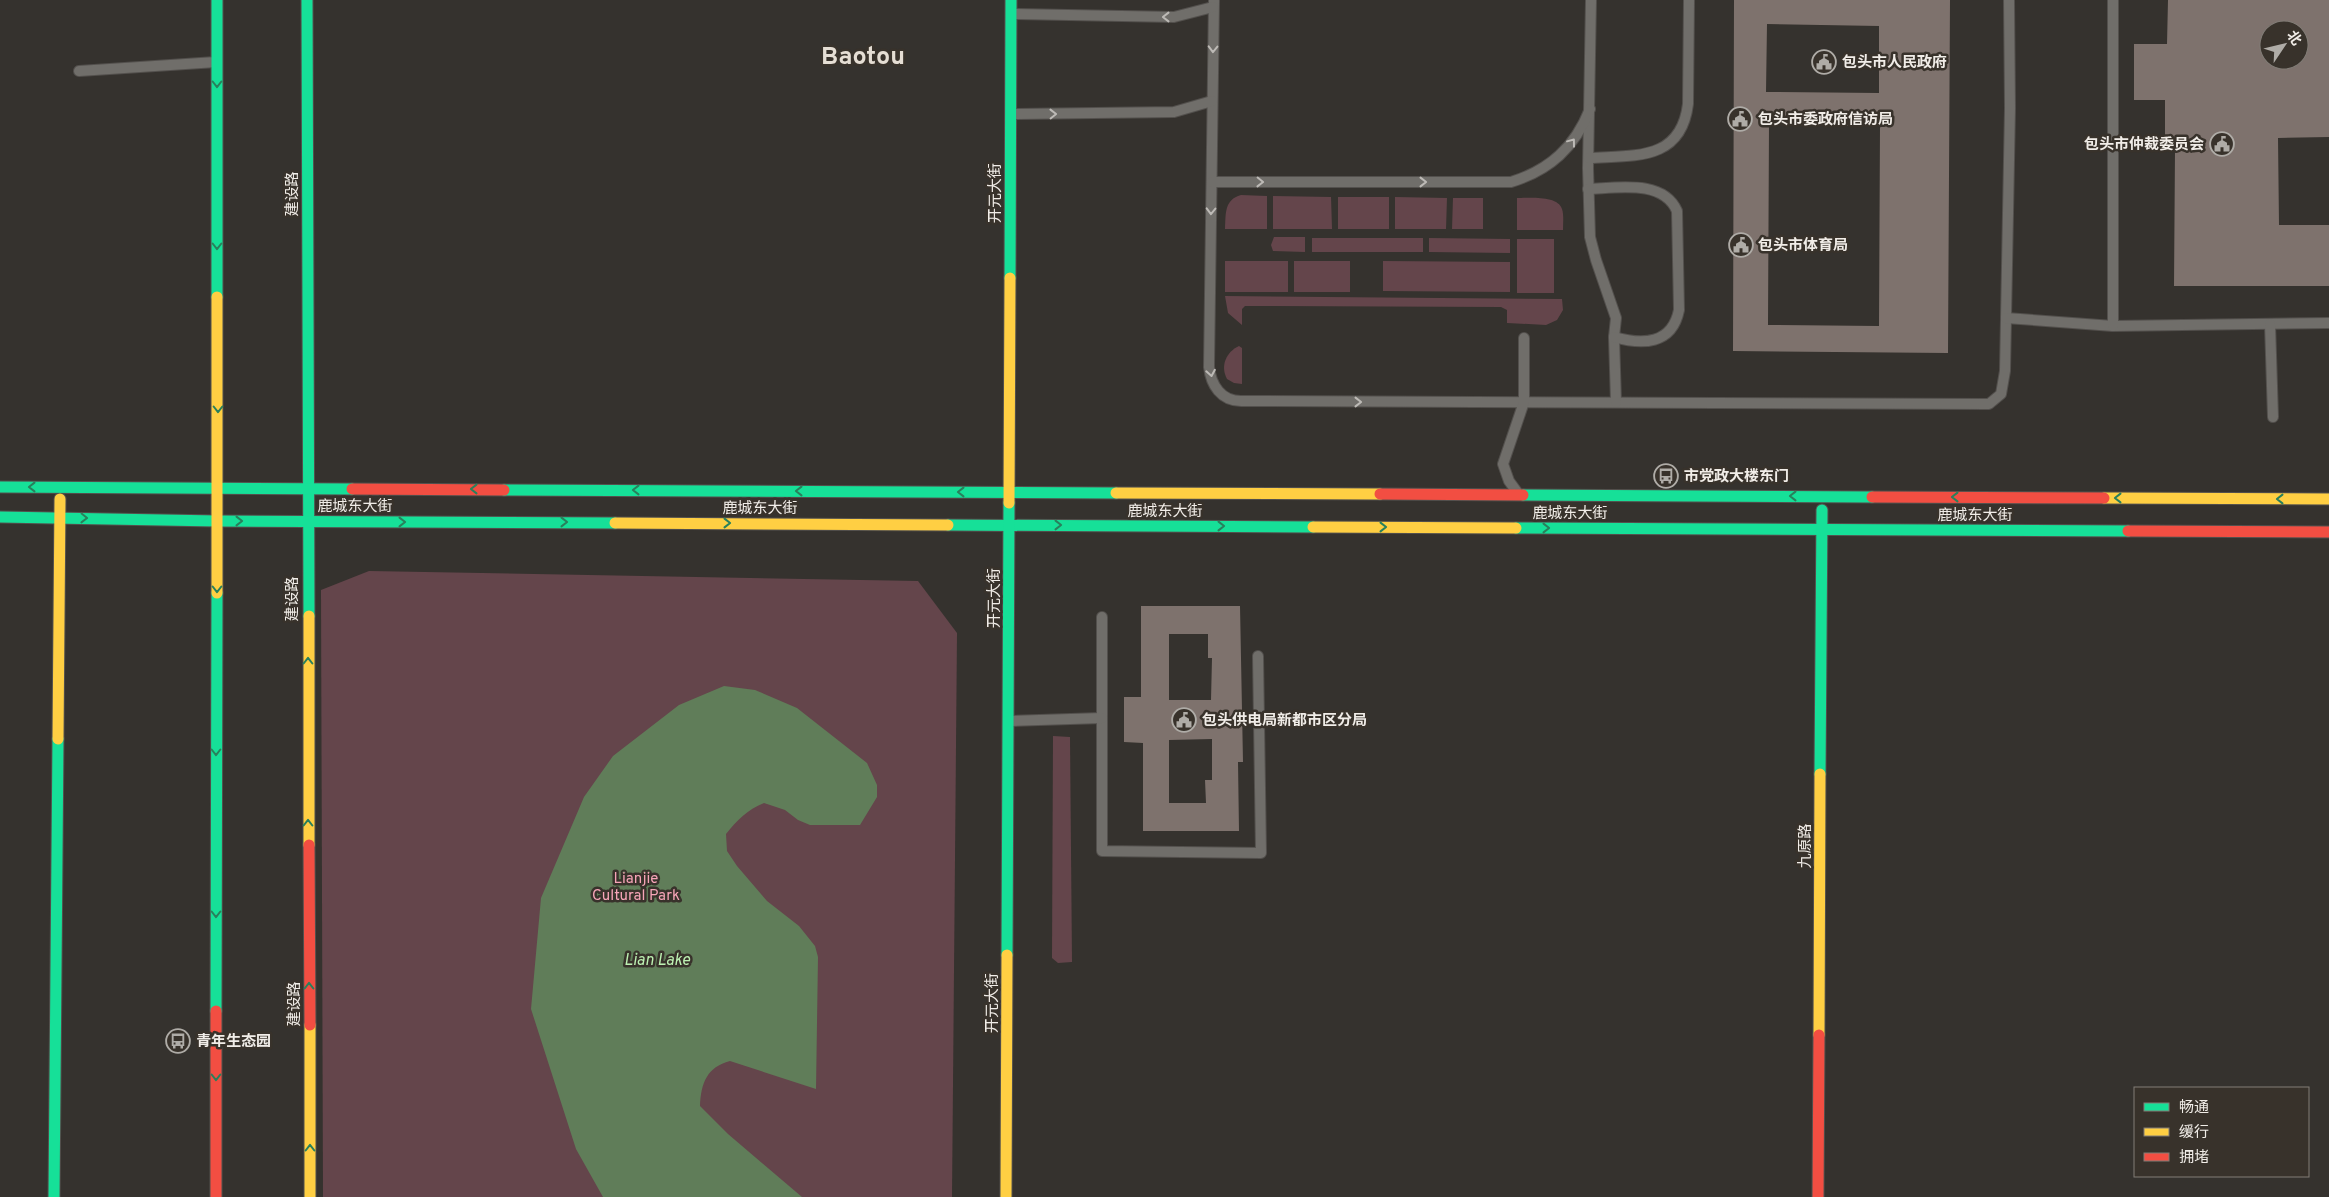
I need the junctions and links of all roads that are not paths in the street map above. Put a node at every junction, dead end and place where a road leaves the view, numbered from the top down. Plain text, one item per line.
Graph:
1 (217, 0) edge
2 (307, 0) edge
3 (1689, 0) edge
4 (2009, 0) edge
5 (2113, 0) edge
6 (1590, 1) edge
7 (1011, 2) edge
8 (1214, 3) edge
9 (218, 62) junction
10 (79, 71) dead end
11 (1212, 101) junction
12 (1011, 106) junction
13 (1590, 109) junction
14 (1588, 158) junction
15 (1212, 182) junction
16 (1588, 189) junction
17 (2006, 318) junction
18 (2329, 323) edge
19 (2270, 324) junction
20 (2113, 326) junction
21 (1614, 337) junction
22 (1524, 338) dead end
23 (1524, 402) junction
24 (1616, 402) junction
25 (2273, 417) dead end
26 (0, 487) edge
27 (60, 487) junction
28 (218, 488) junction
29 (309, 488) junction
30 (1010, 492) junction
31 (1519, 495) junction
32 (1822, 496) junction
33 (2329, 499) edge
34 (0, 517) edge
35 (60, 517) junction
36 (217, 521) junction
37 (308, 521) junction
38 (1009, 525) junction
39 (1822, 529) junction
40 (2329, 532) edge
41 (1102, 617) dead end
42 (1258, 656) dead end
43 (1102, 718) junction
44 (1009, 721) junction
45 (54, 1197) edge
46 (216, 1197) edge
47 (310, 1197) edge
48 (1006, 1197) edge
49 (1818, 1197) edge

1 - 9 main road
2 - 29 main road, 建设路
3 - 14 lane
4 - 17 lane
5 - 20 lane
6 - 13 lane
8 -> 7 lane
7 - 12 main road, 开元大街
8 -> 11 lane
9 - 10 lane
9 -> 28 main road
12 -> 11 lane
11 - 15 lane
12 - 30 main road, 开元大街
13 - 14 lane
15 -> 13 lane
14 - 16 lane
15 -> 23 lane
16 - 21 lane
16 - 21 lane
17 - 20 lane
17 - 24 lane
18 - 19 lane
19 - 20 lane
19 - 25 lane
21 - 24 lane
22 - 23 lane
23 - 24 lane
23 - 31 lane
27 -> 26 main road, 鹿城东大街
27 - 28 main road, 鹿城东大街
27 - 35 main road
28 - 29 main road, 鹿城东大街
28 - 36 main road
30 -> 29 main road, 鹿城东大街
29 - 37 main road, 建设路
30 - 31 main road, 鹿城东大街
30 - 38 main road, 开元大街
32 -> 31 main road, 鹿城东大街
33 -> 32 main road, 鹿城东大街
32 - 39 main road, 九原路
34 - 35 main road, 鹿城东大街
35 -> 36 main road, 鹿城东大街
35 - 45 main road
36 -> 37 main road, 鹿城东大街
36 -> 46 main road
37 -> 38 main road, 鹿城东大街
47 -> 37 main road, 建设路
38 -> 39 main road, 鹿城东大街
38 - 44 main road, 开元大街
39 - 40 main road, 鹿城东大街
39 - 49 main road, 九原路
41 - 43 lane
42 - 43 lane
43 - 44 lane
44 - 48 main road, 开元大街

